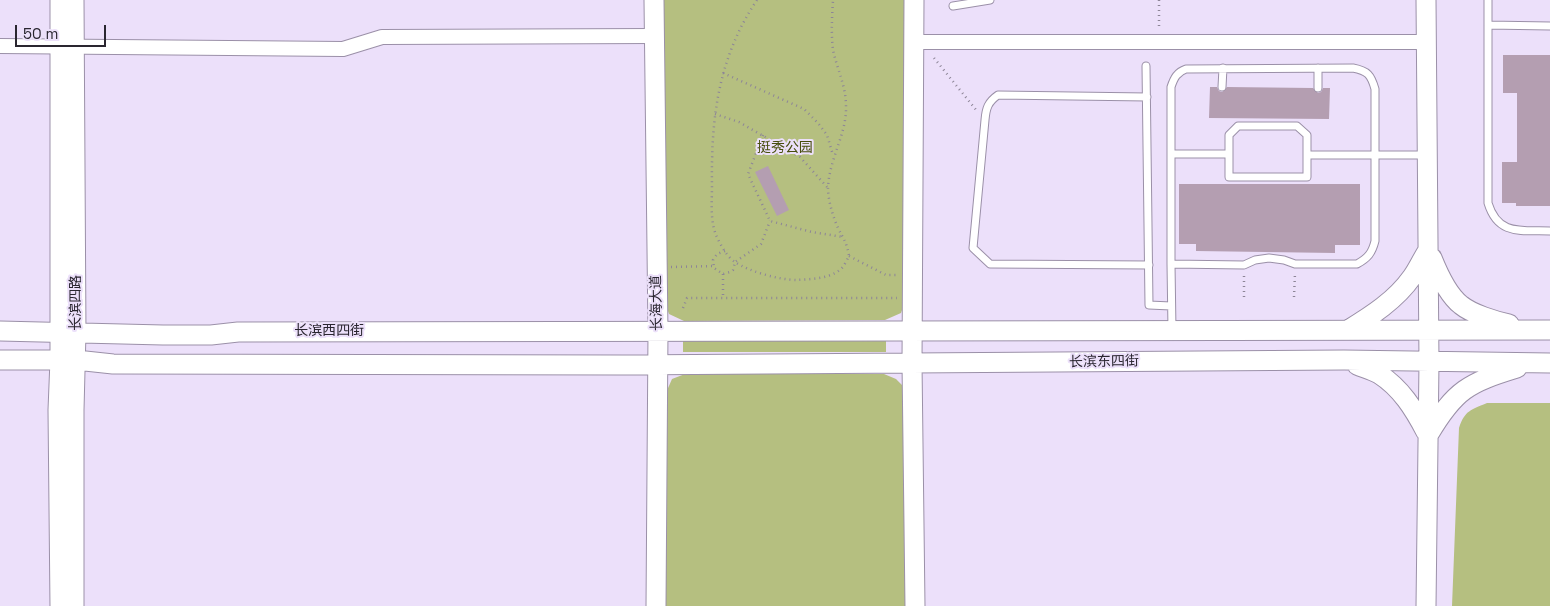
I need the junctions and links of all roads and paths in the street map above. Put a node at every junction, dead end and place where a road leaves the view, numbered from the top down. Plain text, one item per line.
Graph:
1 (60, 0) edge
2 (74, 0) edge
3 (654, 0) edge
4 (757, 0) edge
5 (833, 0) edge
6 (914, 0) edge
7 (990, 0) edge
8 (1159, 0) edge
9 (1426, 0) edge
10 (1488, 0) edge
11 (953, 6) dead end
12 (1488, 25) junction
13 (1550, 26) edge
14 (1159, 28) dead end
15 (654, 36) junction
16 (914, 42) junction
17 (1427, 42) junction
18 (0, 46) edge
19 (67, 46) junction
20 (934, 58) dead end
21 (1146, 66) dead end
22 (1222, 68) junction
23 (1318, 68) junction
24 (723, 73) junction
25 (1222, 87) dead end
26 (1318, 88) dead end
27 (1147, 97) junction
28 (715, 114) junction
29 (984, 120) junction
30 (763, 135) junction
31 (1171, 154) junction
32 (1229, 154) junction
33 (1307, 155) junction
34 (1376, 155) junction
35 (1428, 155) junction
36 (833, 156) junction
37 (828, 188) junction
38 (770, 221) junction
39 (1550, 231) edge
40 (844, 237) junction
41 (1428, 249) junction
42 (725, 251) junction
43 (850, 256) junction
44 (735, 262) junction
45 (1171, 264) junction
46 (1244, 264) junction
47 (1295, 264) junction
48 (1149, 265) junction
49 (713, 266) junction
50 (657, 267) junction
51 (723, 274) junction
52 (903, 275) dead end
53 (723, 297) junction
54 (1244, 297) dead end
55 (1294, 297) dead end
56 (901, 298) dead end
57 (1171, 306) junction
58 (683, 308) dead end
59 (1172, 330) junction
60 (1346, 330) junction
61 (1429, 330) junction
62 (1543, 330) edge
63 (0, 331) edge
64 (68, 331) junction
65 (912, 331) junction
66 (658, 332) junction
67 (0, 360) edge
68 (68, 360) junction
69 (1344, 360) junction
70 (1429, 362) junction
71 (1542, 363) edge
72 (658, 364) junction
73 (912, 364) junction
74 (1428, 435) junction
75 (60, 606) edge
76 (74, 606) edge
77 (656, 606) edge
78 (915, 606) edge
79 (1426, 606) edge

1 - 19 main road, 长滨四路
2 - 19 main road, 长滨四路
3 - 15 main road, 长海大道
4 - 24 path
5 - 36 path
6 - 16 main road
7 - 11 lane
8 - 14 path
9 - 17 main road
10 - 12 lane
12 - 13 lane
12 - 39 lane
15 - 19 street
15 - 50 main road, 长海大道
16 - 17 street
16 - 65 main road
17 - 35 main road
18 - 19 street
19 - 64 main road, 长滨四路
20 - 29 path
21 - 27 lane
22 - 23 lane
22 - 25 lane
22 - 31 lane
23 - 26 lane
23 - 34 lane
24 - 28 path
24 - 36 path
27 - 29 lane
27 - 48 lane
28 - 30 path
28 - 42 path
29 - 48 lane
30 - 37 path
30 - 38 path
31 - 32 lane
31 - 45 lane
32 - 33 lane
32 - 33 lane
33 - 34 lane
34 - 35 lane
34 - 47 lane
35 - 41 main road
36 - 37 path
37 - 40 path
38 - 40 path
38 - 44 path
40 - 43 path
41 - 60 main road
41 - 61 main road
41 - 62 main road
42 - 44 path
42 - 49 path
43 - 44 path
43 - 52 path
44 - 51 path
45 - 46 lane
45 - 57 lane
46 - 47 lane
46 - 54 path
47 - 55 path
48 - 57 lane
49 - 50 path
49 - 51 path
50 - 66 main road, 长海大道
51 - 53 path
53 - 56 path
53 - 58 path
57 - 59 lane
59 - 60 main road
59 - 65 main road
60 - 61 main road
61 - 62 main road
61 - 70 main road
63 - 64 main road, 长滨西四街
64 - 66 main road, 长滨西四街
64 - 68 main road, 长滨四路
65 - 66 main road
65 - 73 main road
66 - 72 main road, 长海大道
67 - 68 main road
68 - 72 main road
68 - 75 main road, 长滨四路
68 - 76 main road, 长滨四路
69 - 70 main road, 长滨东四街
69 - 73 main road, 长滨东四街
69 - 74 main road
70 - 71 main road, 长滨东四街
70 - 74 main road
71 - 74 main road
72 - 73 main road, 长滨东四街
72 - 77 main road, 长海大道
73 - 78 main road
74 - 79 main road

